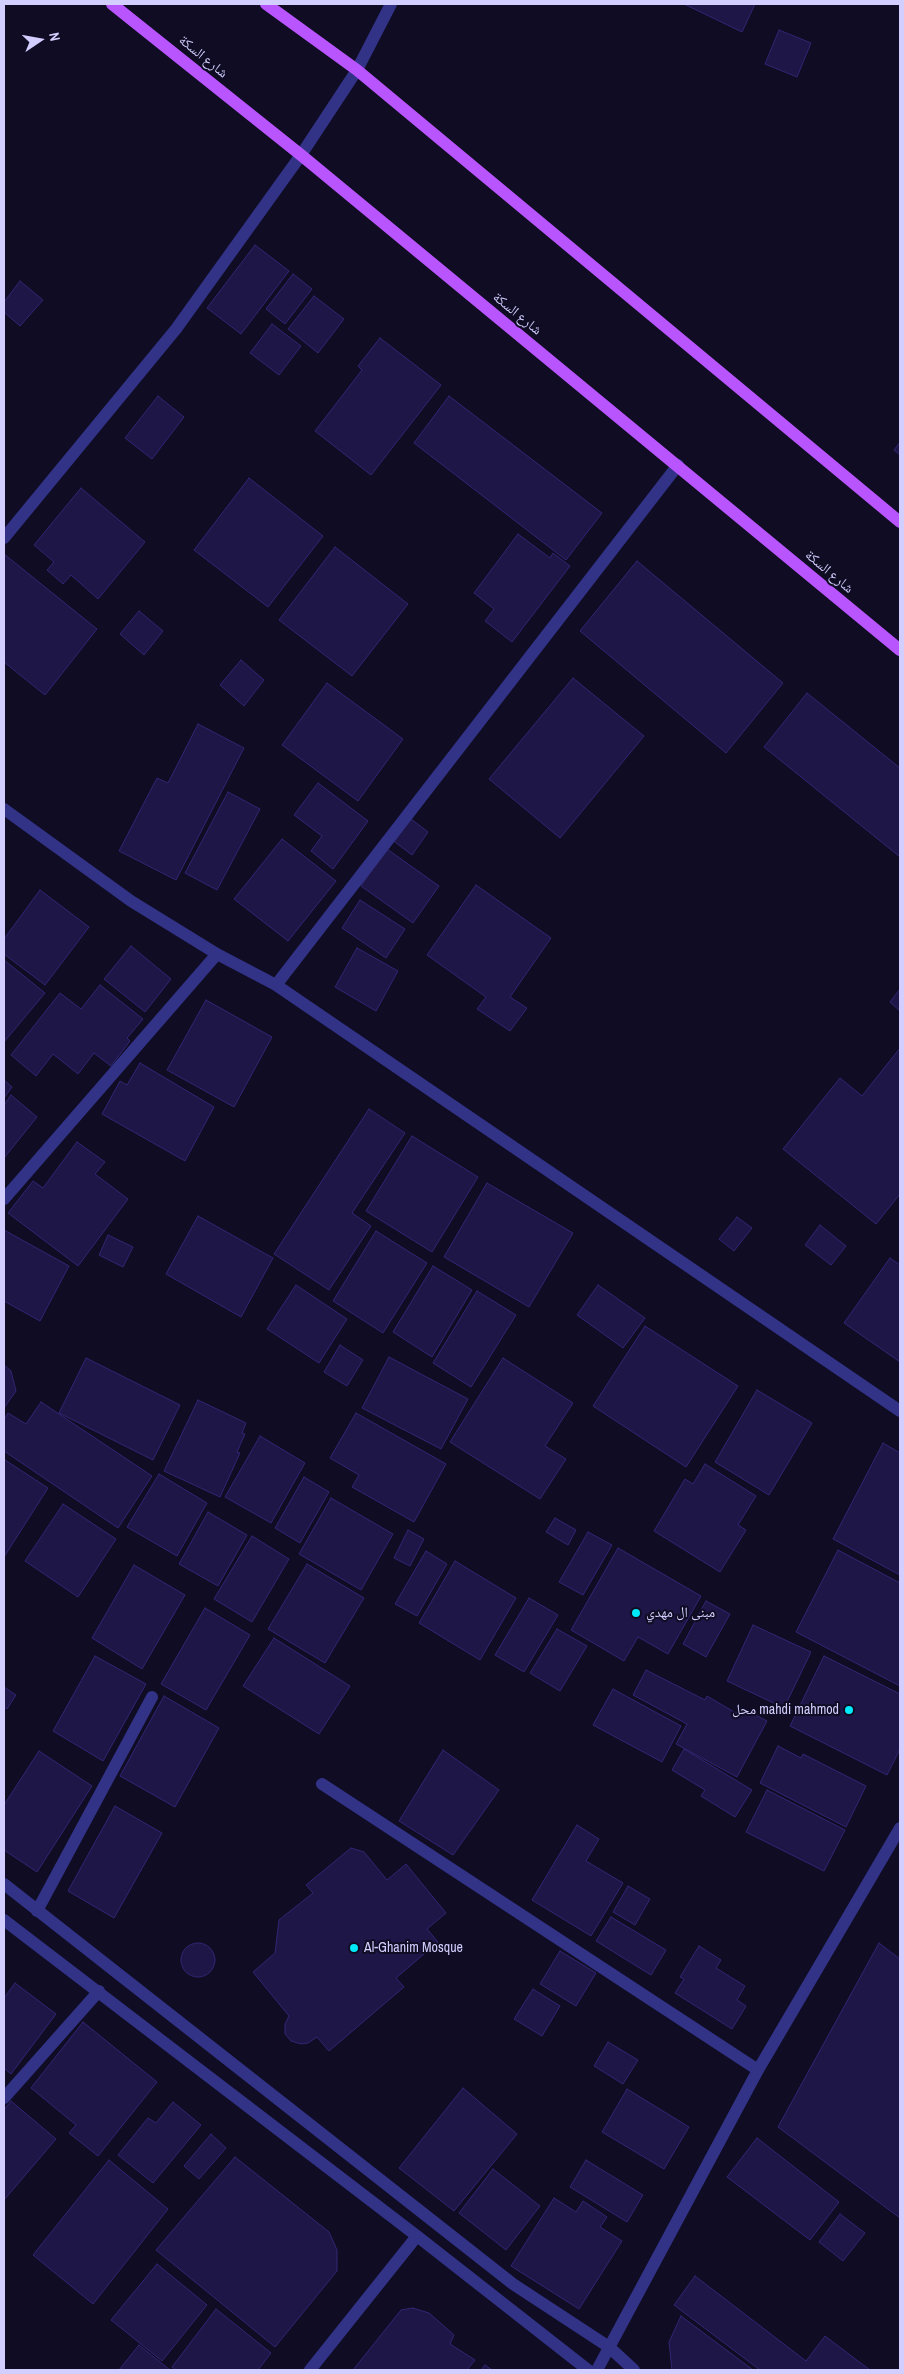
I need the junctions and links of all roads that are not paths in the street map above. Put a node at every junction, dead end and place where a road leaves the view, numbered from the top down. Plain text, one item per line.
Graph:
1 (112, 4) edge
2 (266, 4) edge
3 (390, 4) edge
4 (357, 70) junction
5 (301, 155) junction
6 (678, 465) junction
7 (900, 522) edge
8 (4, 538) edge
9 (900, 650) edge
10 (4, 809) edge
11 (217, 954) junction
12 (276, 986) junction
13 (4, 1199) edge
14 (900, 1411) edge
15 (152, 1697) dead end
16 (322, 1784) dead end
17 (900, 1828) edge
18 (4, 1884) edge
19 (37, 1910) junction
20 (4, 1920) edge
21 (99, 1991) junction
22 (758, 2070) junction
23 (4, 2098) edge
24 (417, 2236) junction
25 (609, 2347) junction
26 (310, 2370) edge
27 (588, 2370) edge
28 (597, 2370) edge
29 (634, 2370) edge

1 - 5 main road, شارع السكة
2 - 4 main road
3 - 4 street
4 - 5 street
4 - 7 main road
5 - 6 main road, شارع السكة
5 - 8 street
6 - 9 main road, شارع السكة
6 - 12 street
10 - 11 street
11 - 12 street
11 - 13 street
12 - 14 street
15 - 19 street
16 - 22 street
17 - 22 street
18 - 19 street
19 - 25 street
20 - 21 street
21 - 23 street
21 - 24 street
22 - 25 street
24 - 26 street
24 - 27 street
25 - 28 street
25 - 29 street

